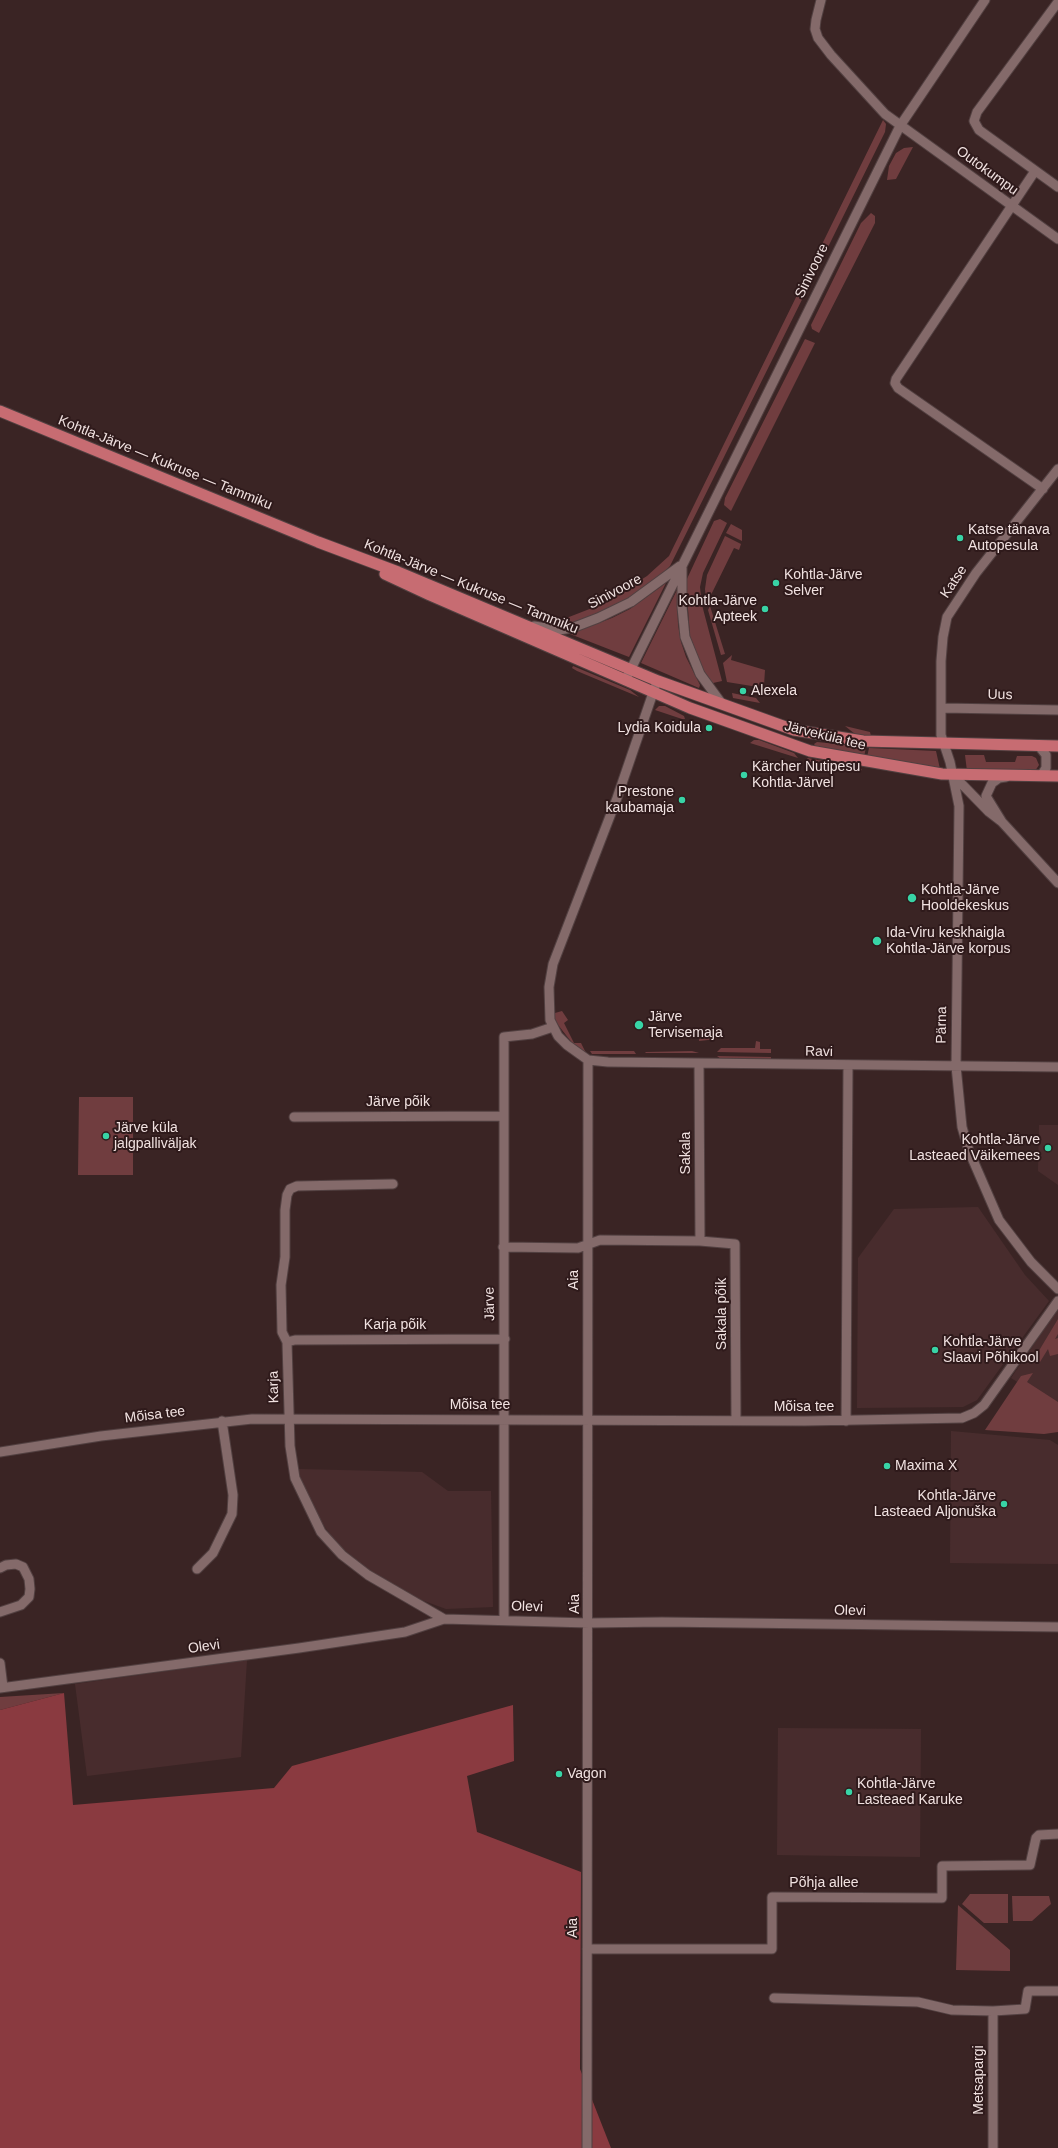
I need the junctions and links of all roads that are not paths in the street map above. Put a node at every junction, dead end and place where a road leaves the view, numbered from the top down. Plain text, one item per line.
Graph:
1 (821, 0) edge
2 (985, 0) edge
3 (1058, 2) edge
4 (900, 126) junction
5 (1035, 171) junction
6 (1058, 187) edge
7 (1012, 207) junction
8 (1058, 239) edge
9 (0, 411) edge
10 (1058, 469) edge
11 (1043, 489) junction
12 (318, 542) junction
13 (683, 564) junction
14 (530, 626) junction
15 (612, 661) joint
16 (592, 666) joint
17 (631, 669) junction
18 (626, 679) junction
19 (658, 680) junction
20 (653, 692) junction
21 (722, 704) junction
22 (942, 708) junction
23 (1058, 710) edge
24 (942, 739) junction
25 (1038, 745) junction
26 (1058, 746) edge
27 (953, 775) junction
28 (1016, 775) junction
29 (1041, 776) junction
30 (1058, 776) edge
31 (1002, 822) junction
32 (1058, 883) edge
33 (553, 1028) junction
34 (585, 1058) junction
35 (699, 1064) junction
36 (848, 1066) junction
37 (956, 1066) junction
38 (1058, 1067) edge
39 (503, 1116) junction
40 (294, 1117) dead end
41 (393, 1184) dead end
42 (700, 1241) junction
43 (587, 1244) junction
44 (503, 1247) junction
45 (1058, 1289) edge
46 (1058, 1302) edge
47 (505, 1339) junction
48 (287, 1342) junction
49 (288, 1418) junction
50 (588, 1419) junction
51 (505, 1420) junction
52 (736, 1420) junction
53 (222, 1421) junction
54 (846, 1421) junction
55 (0, 1452) edge
56 (0, 1568) edge
57 (197, 1569) dead end
58 (0, 1612) edge
59 (444, 1619) junction
60 (504, 1620) junction
61 (589, 1623) junction
62 (1058, 1627) edge
63 (0, 1663) edge
64 (2, 1687) edge
65 (1058, 1834) edge
66 (587, 1949) junction
67 (1058, 1991) edge
68 (774, 1998) dead end
69 (993, 2011) junction
70 (587, 2148) edge
71 (993, 2148) edge

1 - 4 street, Outokumpu
2 - 4 street, Sinivoore
3 - 5 street
4 - 7 street, Outokumpu
4 - 13 street, Sinivoore
5 - 6 street
5 - 7 street
7 - 8 street, Outokumpu
7 - 11 street
9 - 12 main road, Kohtla-Järve — Kukruse — Tammiku
10 - 11 street, Katse
11 - 22 street, Katse
12 - 14 main road, Kohtla-Järve — Kukruse — Tammiku
12 - 16 main road, Kohtla-Järve — Kukruse — Tammiku
13 - 14 street, Sinivoore
13 - 17 street, Sinivoore
13 - 21 street, Sinivoore
14 - 15 main road, Kohtla-Järve — Kukruse — Tammiku
15 - 17 main road, Järveküla tee
16 - 18 main road, Järveküla tee
17 - 18 street, Sinivoore
17 - 19 main road, Järveküla tee
18 - 20 main road, Järveküla tee
19 - 20 street
19 - 21 main road, Järveküla tee
20 - 27 main road, Järveküla tee
20 - 33 street
21 - 24 main road, Järveküla tee
22 - 23 street, Uus
22 - 24 street, Katse
24 - 25 main road, Järveküla tee
24 - 27 street, Pärna
25 - 26 main road, Järveküla tee
25 - 29 street
27 - 28 main road, Järveküla tee
27 - 31 street
27 - 37 street, Pärna
28 - 29 main road, Järveküla tee
28 - 31 street
29 - 30 main road, Järveküla tee
31 - 32 street
33 - 34 street
33 - 39 street, Järve
34 - 35 street, Ravi
34 - 43 street, Aia
35 - 36 street, Ravi
35 - 42 street, Sakala
36 - 37 street, Ravi
36 - 54 street
37 - 38 street, Ravi
37 - 45 street, Pärna
39 - 40 street, Järve põik
39 - 44 street, Järve
41 - 48 street, Karja
42 - 43 street
42 - 52 street, Sakala põik
43 - 44 street
43 - 50 street, Aia
44 - 47 street, Järve
46 - 54 street, Mõisa tee
47 - 48 street, Karja põik
47 - 51 street, Järve
48 - 49 street, Karja
49 - 51 street, Mõisa tee
49 - 53 street, Mõisa tee
49 - 59 street, Karja
50 - 51 street, Mõisa tee
50 - 52 street, Mõisa tee
50 - 61 street, Aia
51 - 60 street, Järve
52 - 54 street, Mõisa tee
53 - 55 street, Mõisa tee
53 - 57 street
56 - 58 street
59 - 60 street, Olevi
59 - 64 street, Olevi
60 - 61 street, Olevi
61 - 62 street, Olevi
61 - 66 street, Aia
63 - 64 street
65 - 66 street, Põhja allee
66 - 70 street, Aia
67 - 69 street
68 - 69 street
69 - 71 street, Metsapargi

